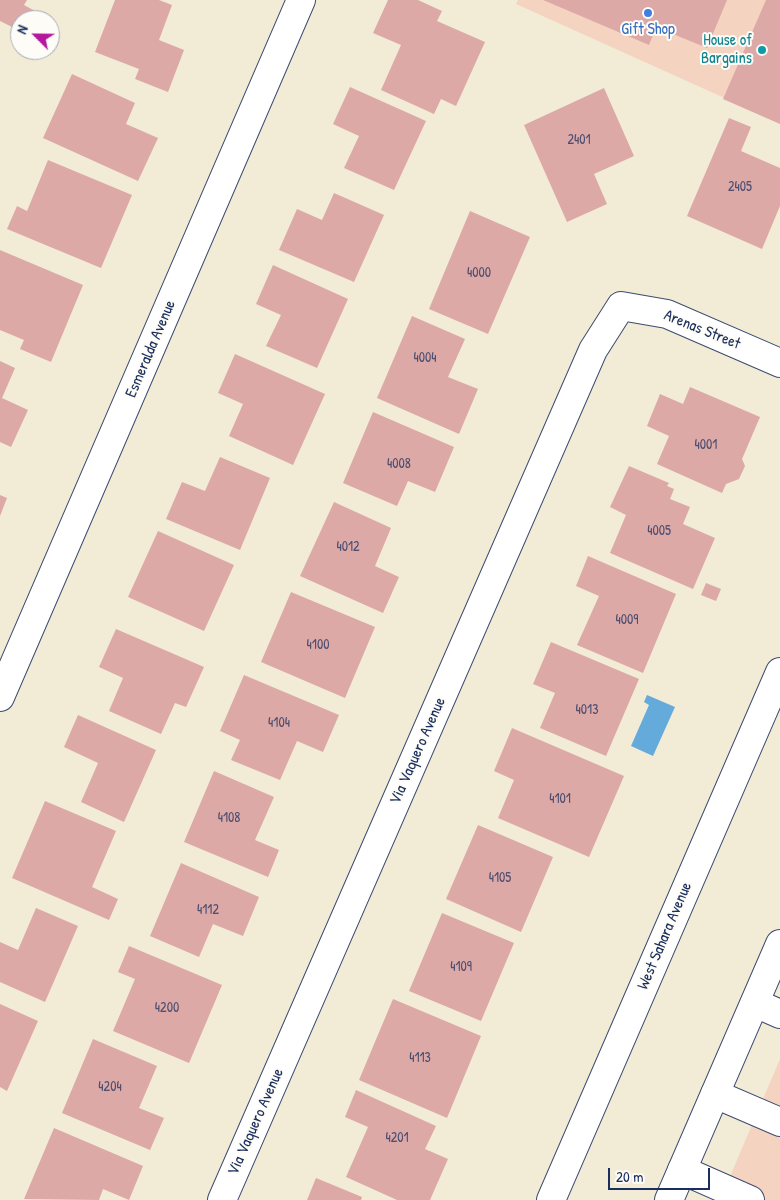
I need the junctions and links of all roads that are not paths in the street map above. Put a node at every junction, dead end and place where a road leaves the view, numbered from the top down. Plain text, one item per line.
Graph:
1 (302, 0) edge
2 (621, 306) joint
3 (780, 363) edge
4 (780, 672) edge
5 (3, 682) edge
6 (780, 944) edge
7 (754, 1002) junction
8 (780, 1014) edge
9 (715, 1094) junction
10 (780, 1122) edge
11 (682, 1170) junction
12 (222, 1200) edge
13 (551, 1200) edge
14 (669, 1200) edge
15 (750, 1200) edge

1 - 5 street, Esmeralda Avenue
2 - 3 street, Arenas Street
2 - 12 street, Via Vaquero Avenue
4 - 13 street, West Sahara Avenue
6 - 7 street
7 - 8 street
7 - 9 street
9 - 10 street
9 - 11 street
11 - 14 street
11 - 15 street

